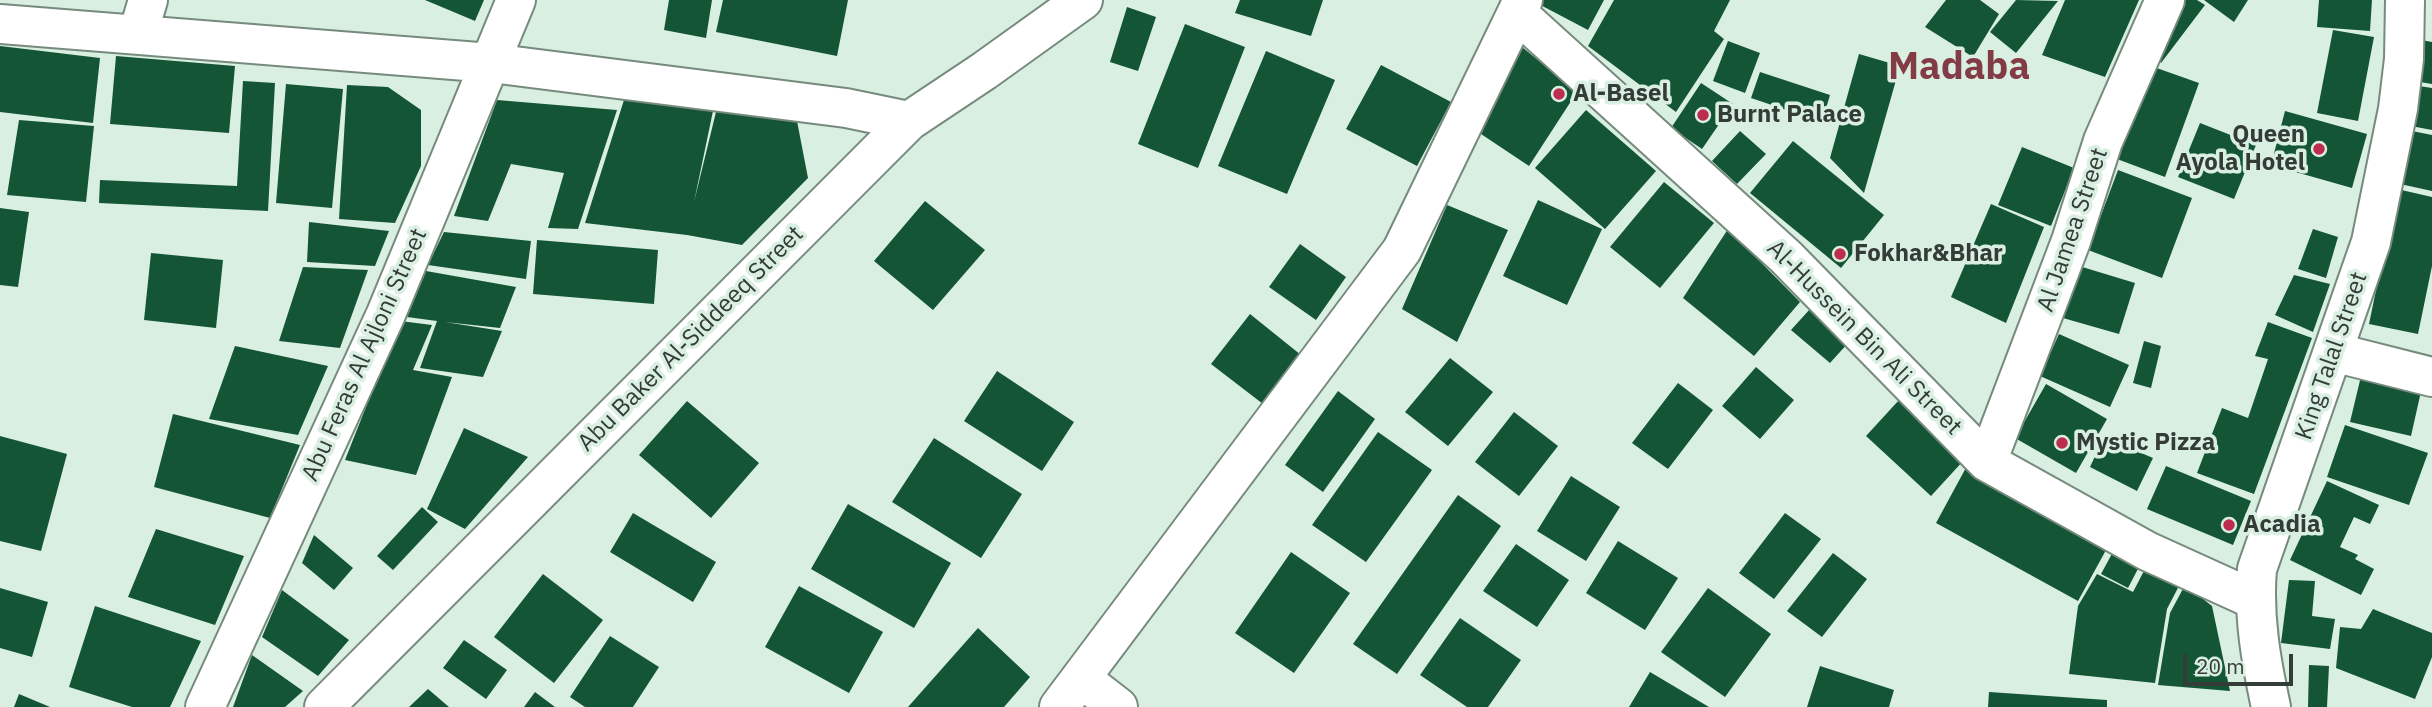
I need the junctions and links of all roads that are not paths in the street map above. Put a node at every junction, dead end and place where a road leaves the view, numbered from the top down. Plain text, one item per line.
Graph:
1 (516, 0) edge
2 (1083, 0) edge
3 (2165, 0) edge
4 (2405, 0) edge
5 (1520, 7) edge
6 (143, 17) edge
7 (0, 24) edge
8 (491, 63) junction
9 (909, 121) junction
10 (2333, 352) junction
11 (2432, 377) edge
12 (1987, 462) junction
13 (2255, 600) junction
14 (1070, 693) edge
15 (205, 707) edge
16 (324, 707) edge
17 (1118, 707) edge
18 (2271, 707) edge

1 - 8 street, Abu Feras Al Ajloni Street
2 - 9 street, Abu Baker Al-Siddeeq Street
3 - 12 street, Al Jamea Street
4 - 10 street, King Talal Street
5 - 12 street, Al-Hussein Bin Ali Street
5 - 14 street
6 - 7 street
6 - 8 street
8 - 9 street
8 - 15 street, Abu Feras Al Ajloni Street
9 - 16 street, Abu Baker Al-Siddeeq Street
10 - 11 street
10 - 13 street, King Talal Street
12 - 13 street, Al-Hussein Bin Ali Street
13 - 18 street, King Talal Street
14 - 17 street

